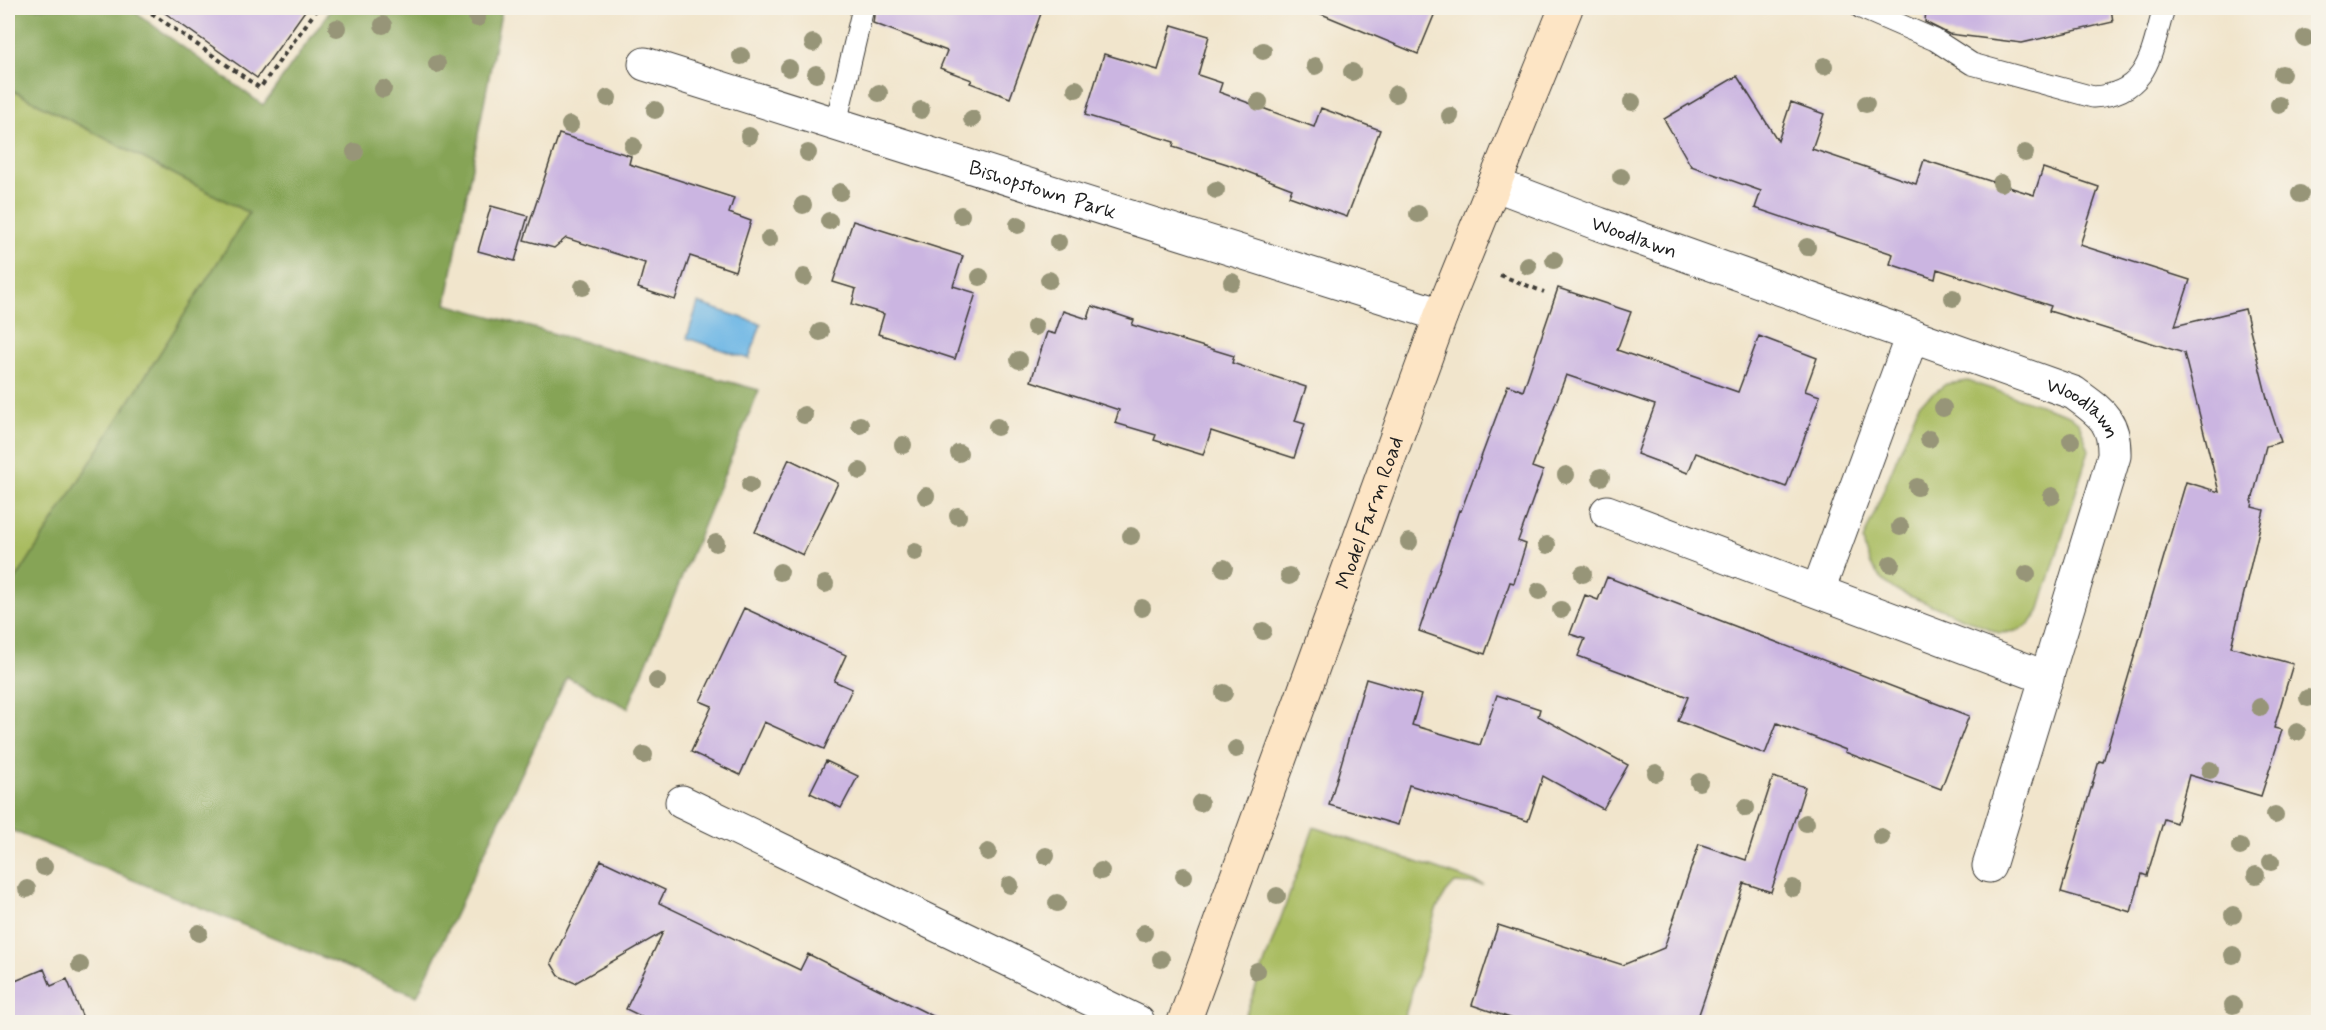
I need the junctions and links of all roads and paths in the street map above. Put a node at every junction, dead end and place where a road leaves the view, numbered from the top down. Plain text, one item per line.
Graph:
1 (144, 8) edge
2 (318, 8) edge
3 (863, 8) edge
4 (1566, 8) edge
5 (1861, 8) edge
6 (2163, 8) edge
7 (645, 64) dead end
8 (836, 123) junction
9 (1494, 184) junction
10 (1493, 272) dead end
11 (1544, 292) dead end
12 (1441, 315) junction
13 (1912, 336) junction
14 (1607, 512) dead end
15 (1818, 591) junction
16 (2047, 678) junction
17 (682, 802) dead end
18 (1989, 866) dead end
19 (1138, 1023) edge
20 (1184, 1023) edge

1 - 2 path
3 - 8 lane
4 - 9 main road, Model Farm Road
5 - 6 lane
7 - 8 street, Bishopstown Park
8 - 12 street, Bishopstown Park
9 - 12 main road, Model Farm Road
9 - 13 street, Woodlawn
10 - 11 path
12 - 20 main road, Model Farm Road
13 - 15 street
13 - 16 street, Woodlawn
14 - 15 street
15 - 16 street
16 - 18 street, Woodlawn
17 - 19 street

